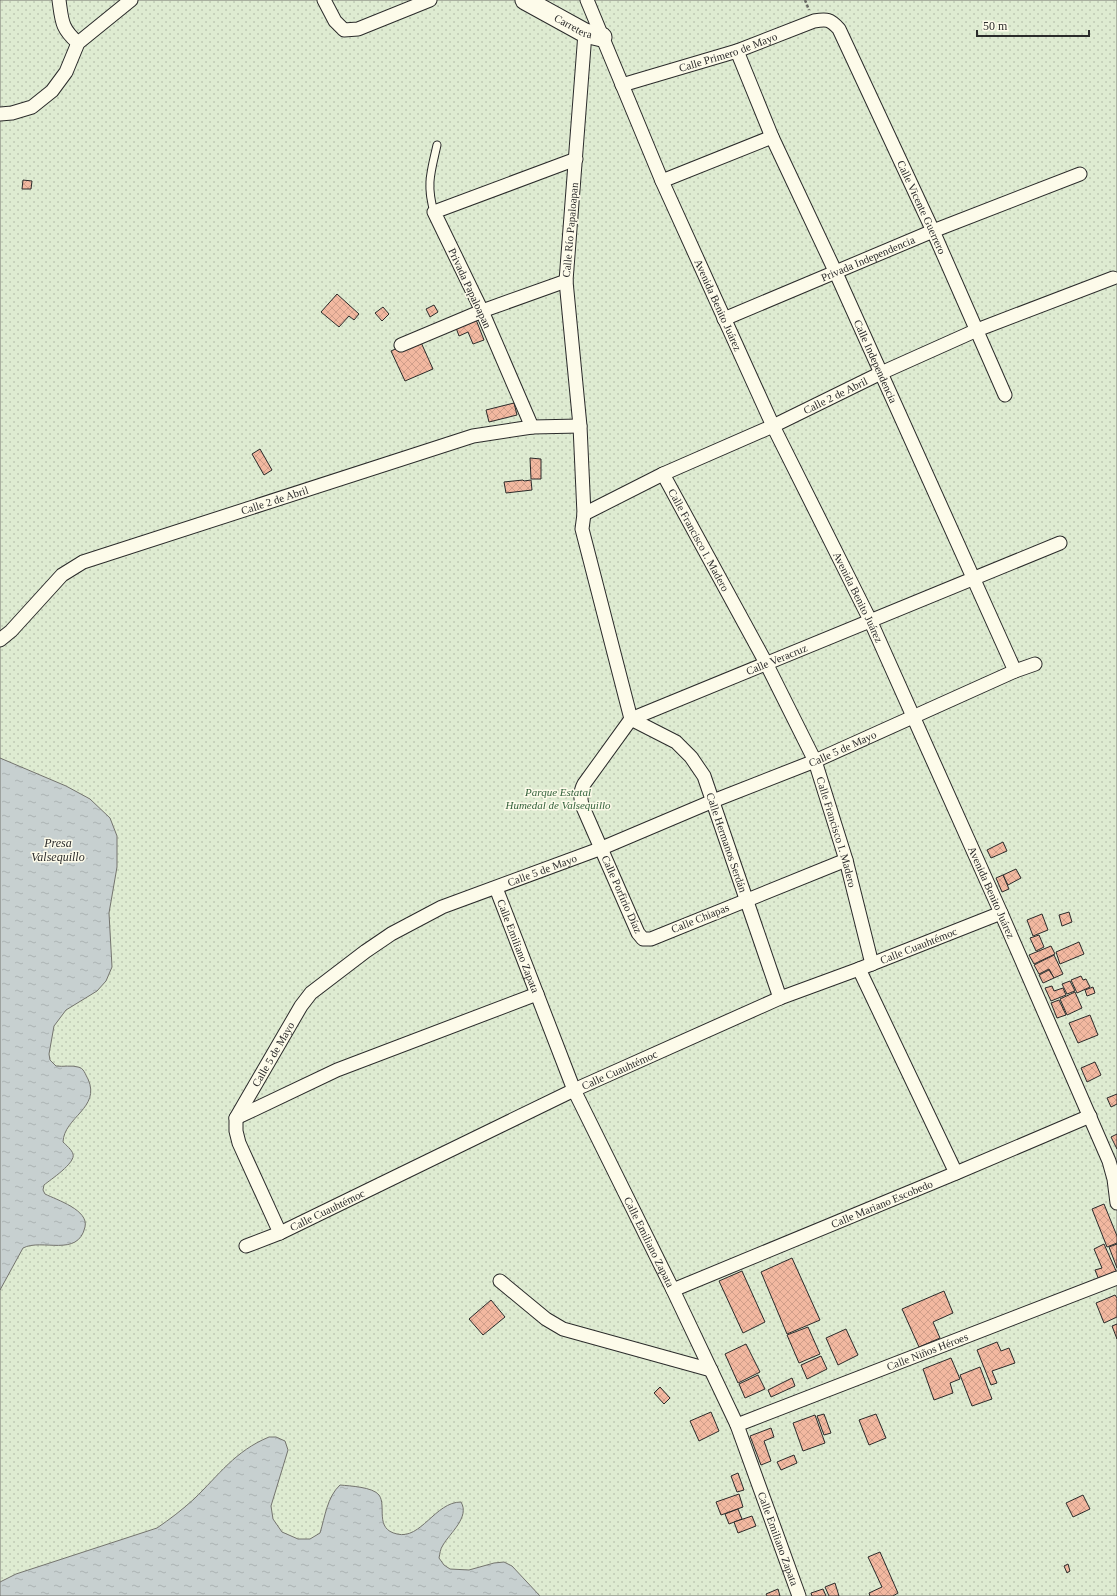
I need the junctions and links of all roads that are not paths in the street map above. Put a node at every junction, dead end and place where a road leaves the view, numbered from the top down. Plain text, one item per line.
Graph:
1 (59, 0) edge
2 (131, 0) edge
3 (324, 0) edge
4 (430, 0) edge
5 (525, 0) edge
6 (587, 0) edge
7 (832, 22) joint
8 (594, 35) junction
9 (78, 43) junction
10 (737, 51) junction
11 (622, 85) junction
12 (0, 114) edge
13 (772, 137) junction
14 (436, 145) dead end
15 (576, 159) junction
16 (1080, 174) dead end
17 (662, 181) junction
18 (434, 212) junction
19 (933, 231) junction
20 (836, 273) junction
21 (1113, 278) dead end
22 (566, 281) junction
23 (482, 311) junction
24 (724, 319) junction
25 (977, 330) junction
26 (401, 345) dead end
27 (881, 373) junction
28 (1005, 395) dead end
29 (580, 426) junction
30 (773, 426) junction
31 (532, 427) junction
32 (663, 474) junction
33 (584, 514) junction
34 (1060, 543) dead end
35 (973, 578) junction
36 (870, 620) junction
37 (0, 640) edge
38 (766, 663) junction
39 (1034, 664) dead end
40 (1015, 671) junction
41 (913, 716) junction
42 (631, 720) junction
43 (815, 761) junction
44 (713, 801) junction
45 (602, 848) junction
46 (846, 860) junction
47 (496, 888) junction
48 (746, 900) junction
49 (1001, 913) junction
50 (643, 939) joint
51 (872, 964) junction
52 (859, 969) junction
53 (537, 994) junction
54 (780, 998) junction
55 (574, 1090) junction
56 (1090, 1116) junction
57 (236, 1118) junction
58 (956, 1173) junction
59 (1117, 1200) edge
60 (280, 1233) junction
61 (246, 1246) dead end
62 (1117, 1278) edge
63 (500, 1281) dead end
64 (673, 1290) junction
65 (711, 1370) junction
66 (737, 1425) junction
67 (799, 1596) edge

1 - 9 street
2 - 9 street
3 - 4 street
5 - 8 street, Carretera
6 - 8 street, Avenida Benito Juárez
7 - 10 street, Calle Primero de Mayo
7 - 19 street, Calle Vicente Guerrero
8 - 11 street, Avenida Benito Juárez
8 - 15 street, Calle Río Papaloapan
9 - 12 street
10 - 11 street, Calle Primero de Mayo
10 - 13 street, Calle Independencia
11 - 17 street, Avenida Benito Juárez
13 - 17 street
13 - 20 street, Calle Independencia
14 - 18 lane, Privada Papaloapan
15 - 18 street
15 - 22 street, Calle Río Papaloapan
16 - 19 street, Privada Independencia
17 - 24 street, Avenida Benito Juárez
18 - 23 street, Privada Papaloapan
19 - 20 street, Privada Independencia
19 - 25 street, Calle Vicente Guerrero
20 - 24 street, Privada Independencia
20 - 27 street, Calle Independencia
21 - 25 street, Calle 2 de Abril
22 - 23 street
22 - 29 street, Calle Río Papaloapan
23 - 26 street
23 - 31 street, Privada Papaloapan
24 - 30 street, Avenida Benito Juárez
25 - 27 street, Calle 2 de Abril
25 - 28 street, Calle Vicente Guerrero
27 - 30 street, Calle 2 de Abril
27 - 35 street, Calle Independencia
29 - 31 street, Calle 2 de Abril
29 - 33 street, Calle Río Papaloapan
30 - 32 street, Calle 2 de Abril
30 - 36 street, Avenida Benito Juárez
31 - 37 street, Calle 2 de Abril
32 - 33 street, Calle 2 de Abril
32 - 38 street, Calle Francisco I. Madero
33 - 42 street, Calle Río Papaloapan
34 - 35 street, Calle Veracruz
35 - 36 street, Calle Veracruz
35 - 40 street, Calle Independencia
36 - 38 street, Calle Veracruz
36 - 41 street, Avenida Benito Juárez
38 - 42 street, Calle Veracruz
38 - 43 street, Calle Francisco I. Madero
39 - 40 street, Calle 5 de Mayo
40 - 41 street, Calle 5 de Mayo
41 - 43 street, Calle 5 de Mayo
41 - 49 street, Avenida Benito Juárez
42 - 44 street, Calle Hermanos Serdán
42 - 45 street
43 - 44 street, Calle 5 de Mayo
43 - 46 street, Calle Francisco I. Madero
44 - 45 street, Calle 5 de Mayo
44 - 48 street, Calle Hermanos Serdán
45 - 47 street, Calle 5 de Mayo
45 - 50 street, Calle Porfirio Díaz
46 - 48 street, Calle Chiapas
46 - 51 street, Calle Francisco I. Madero
47 - 53 street, Calle Emiliano Zapata
47 - 57 street, Calle 5 de Mayo
48 - 50 street, Calle Chiapas
48 - 54 street, Calle Hermanos Serdán
49 - 51 street, Calle Cuauhtémoc
49 - 56 street, Avenida Benito Juárez
51 - 52 street, Calle Cuauhtémoc
52 - 54 street, Calle Cuauhtémoc
52 - 58 street
53 - 55 street, Calle Emiliano Zapata
53 - 57 street
54 - 55 street, Calle Cuauhtémoc
55 - 60 street, Calle Cuauhtémoc
55 - 64 street, Calle Emiliano Zapata
56 - 58 street, Calle Mariano Escobedo
56 - 59 street, Avenida Benito Juárez
57 - 60 street
58 - 64 street, Calle Mariano Escobedo
60 - 61 street, Calle Cuauhtémoc
62 - 66 street, Calle Niños Héroes
63 - 65 street
64 - 65 street, Calle Emiliano Zapata
65 - 66 street, Calle Emiliano Zapata
66 - 67 street, Calle Emiliano Zapata

